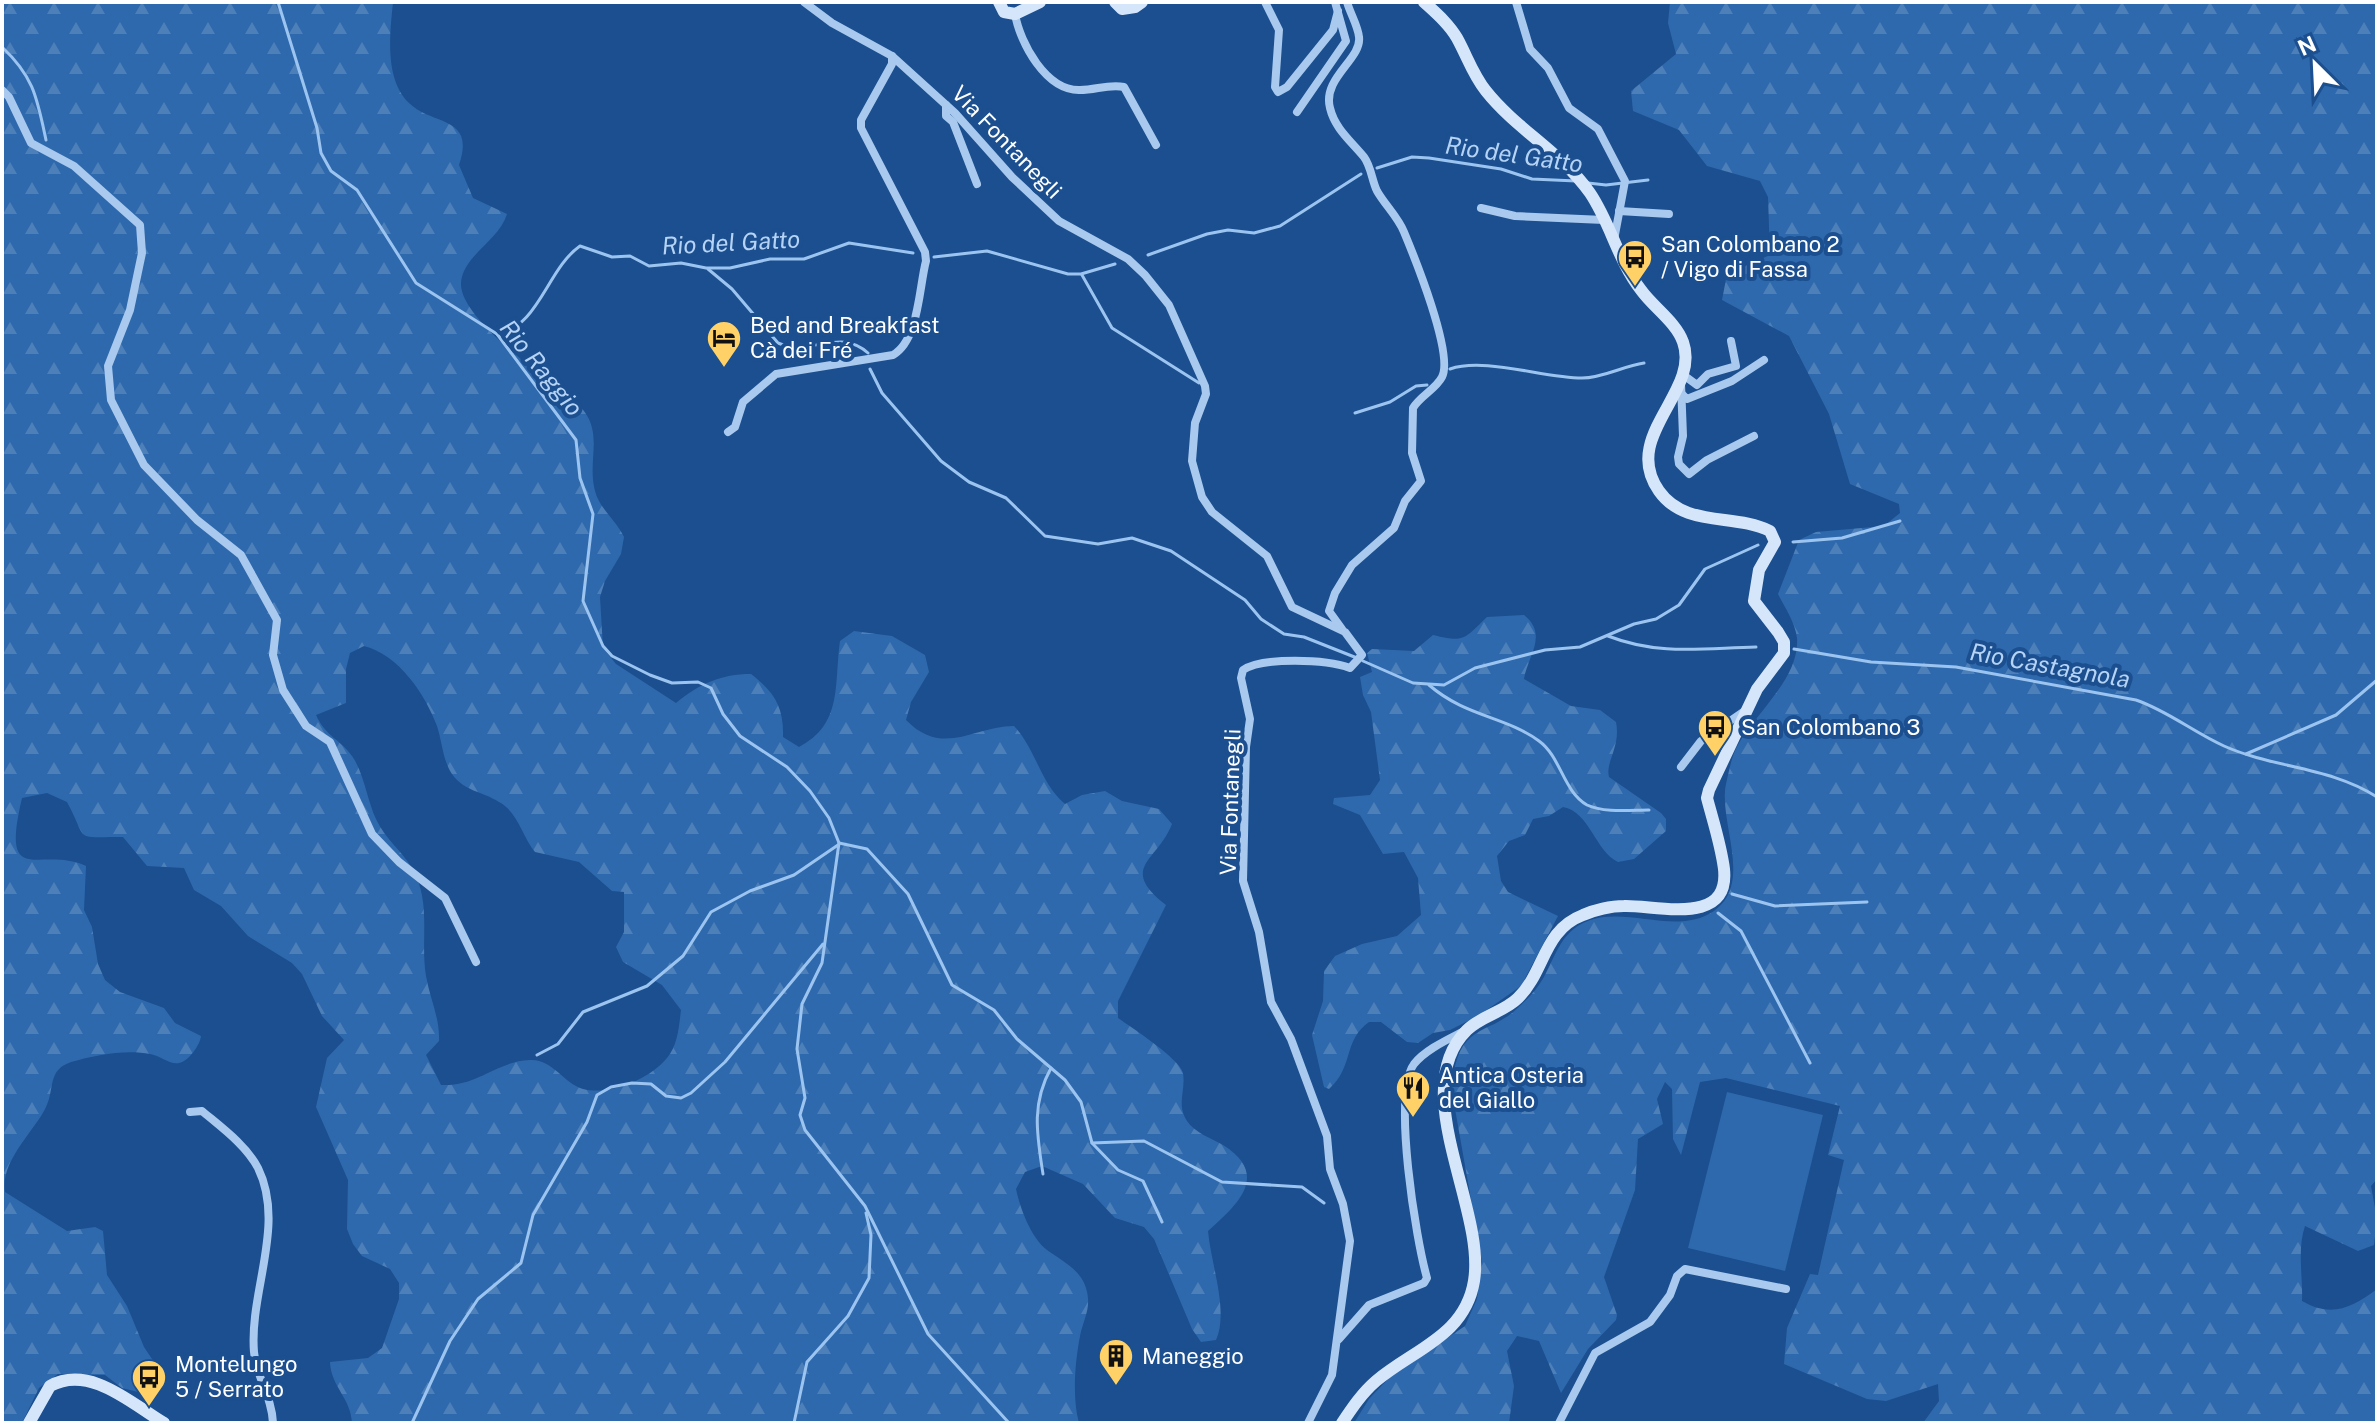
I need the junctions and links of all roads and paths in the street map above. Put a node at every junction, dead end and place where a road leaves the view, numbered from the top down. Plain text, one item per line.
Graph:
1 (804, 2) edge
2 (824, 2) edge
3 (999, 2) edge
4 (1040, 2) edge
5 (1115, 2) edge
6 (1142, 2) edge
7 (1265, 2) edge
8 (1347, 2) edge
9 (1424, 2) edge
10 (1516, 2) edge
11 (1336, 6) edge
12 (817, 11) junction
13 (1015, 14) junction
14 (892, 56) junction
15 (2, 90) edge
16 (946, 105) junction
17 (1297, 112) dead end
18 (1156, 145) dead end
19 (977, 184) dead end
20 (1481, 208) dead end
21 (1619, 211) junction
22 (1669, 214) dead end
23 (1604, 220) junction
24 (1614, 240) junction
25 (1731, 341) dead end
26 (1764, 360) dead end
27 (1680, 376) junction
28 (1682, 394) junction
29 (728, 432) dead end
30 (1754, 436) dead end
31 (1345, 632) junction
32 (1747, 709) junction
33 (1681, 767) dead end
34 (476, 962) dead end
35 (1466, 1030) junction
36 (190, 1112) dead end
37 (1786, 1289) dead end
38 (1338, 1341) junction
39 (29, 1423) edge
40 (164, 1423) edge
41 (273, 1423) edge
42 (1308, 1423) edge
43 (1342, 1423) edge
44 (1559, 1423) edge

1 - 12 street, Via Fontanegli
2 - 12 street
3 - 13 street
4 - 13 street
5 - 6 street
7 - 11 street
8 - 31 street
9 - 23 street
10 - 21 street
11 - 17 street
12 - 14 street, Via Fontanegli
13 - 18 street
14 - 16 street, Via Fontanegli
14 - 29 street
15 - 34 street
16 - 19 street
16 - 31 street, Via Fontanegli
20 - 23 street
21 - 22 street
21 - 24 street
23 - 24 street
24 - 27 street
25 - 27 street
26 - 28 street
27 - 28 street
27 - 32 street
28 - 30 street
31 - 38 street, Via Fontanegli
32 - 33 street
32 - 35 street
35 - 38 street
35 - 43 street
36 - 41 street
37 - 44 street
38 - 42 street, Via Fontanegli
39 - 40 street

